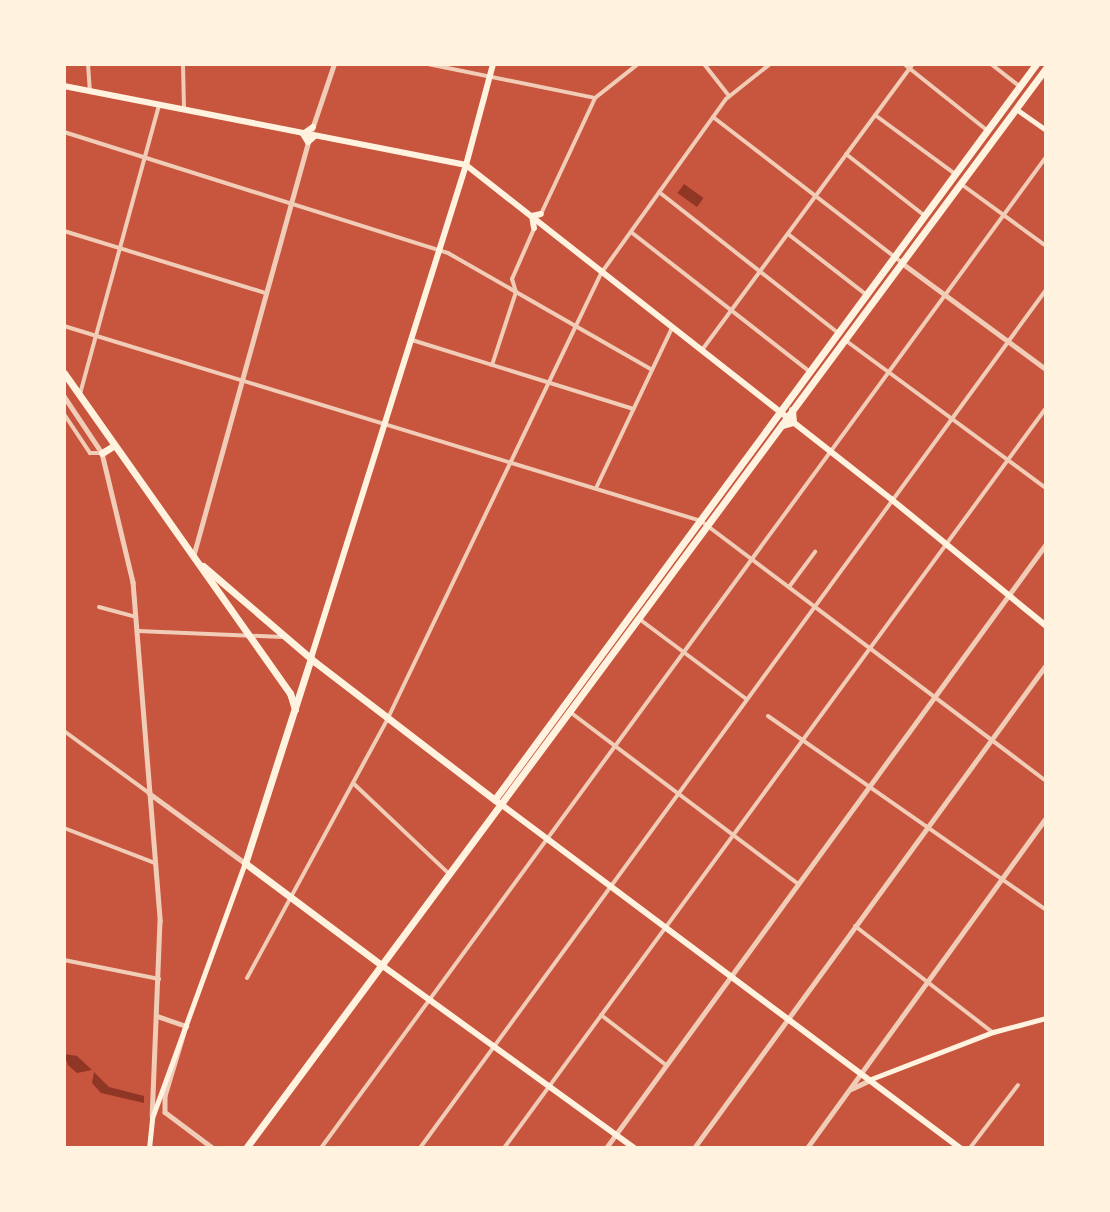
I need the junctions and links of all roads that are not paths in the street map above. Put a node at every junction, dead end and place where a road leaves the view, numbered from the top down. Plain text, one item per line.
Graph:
1 (88, 64) edge
2 (183, 64) edge
3 (334, 64) edge
4 (428, 64) edge
5 (494, 64) edge
6 (638, 64) edge
7 (704, 64) edge
8 (770, 64) edge
9 (904, 64) edge
10 (991, 64) edge
11 (1036, 64) edge
12 (911, 67) edge
13 (1046, 68) edge
14 (490, 79) junction
15 (64, 86) edge
16 (1020, 87) junction
17 (90, 91) junction
18 (729, 96) junction
19 (595, 98) junction
20 (159, 105) junction
21 (1016, 109) junction
22 (184, 110) junction
23 (876, 115) junction
24 (712, 117) junction
25 (313, 127) joint
26 (1046, 130) edge
27 (988, 131) junction
28 (64, 132) edge
29 (309, 136) junction
30 (846, 154) junction
31 (145, 157) junction
32 (1046, 157) edge
33 (465, 166) junction
34 (956, 174) junction
35 (961, 183) junction
36 (659, 192) junction
37 (815, 197) junction
38 (291, 203) junction
39 (541, 214) joint
40 (1004, 215) junction
41 (926, 216) junction
42 (534, 219) junction
43 (534, 228) joint
44 (64, 231) edge
45 (630, 232) junction
46 (788, 234) junction
47 (1046, 246) edge
48 (120, 248) junction
49 (439, 249) junction
50 (898, 260) junction
51 (602, 272) junction
52 (760, 272) junction
53 (882, 276) junction
54 (511, 282) junction
55 (502, 285) junction
56 (1046, 290) edge
57 (516, 292) junction
58 (266, 293) junction
59 (945, 295) junction
60 (868, 296) junction
61 (731, 310) junction
62 (64, 326) edge
63 (672, 327) junction
64 (576, 328) junction
65 (96, 335) junction
66 (842, 337) junction
67 (411, 339) junction
68 (1008, 341) junction
69 (702, 350) junction
70 (492, 365) junction
71 (1046, 369) edge
72 (652, 370) junction
73 (889, 372) junction
74 (64, 374) edge
75 (814, 375) junction
76 (241, 381) junction
77 (551, 383) junction
78 (80, 395) junction
79 (64, 396) edge
80 (1046, 408) edge
81 (634, 409) junction
82 (785, 413) junction
83 (64, 414) edge
84 (950, 418) junction
85 (778, 423) junction
86 (385, 424) junction
87 (113, 446) junction
88 (831, 452) junction
89 (102, 453) junction
90 (1008, 460) junction
91 (513, 464) junction
92 (748, 471) junction
93 (597, 486) junction
94 (1046, 488) edge
95 (891, 499) junction
96 (704, 523) junction
97 (946, 544) junction
98 (1046, 544) edge
99 (815, 552) dead end
100 (193, 557) junction
101 (752, 559) junction
102 (789, 587) junction
103 (1008, 595) junction
104 (813, 605) junction
105 (99, 607) dead end
106 (136, 617) junction
107 (638, 618) junction
108 (1046, 626) edge
109 (138, 631) junction
110 (248, 634) junction
111 (284, 637) junction
112 (870, 648) junction
113 (683, 652) junction
114 (311, 658) junction
115 (1046, 665) edge
116 (591, 672) junction
117 (745, 698) junction
118 (935, 698) junction
119 (295, 709) junction
120 (569, 711) junction
121 (768, 716) dead end
122 (388, 718) junction
123 (64, 731) edge
124 (991, 740) junction
125 (802, 741) junction
126 (614, 746) junction
127 (1046, 781) edge
128 (353, 783) junction
129 (868, 788) junction
130 (149, 793) junction
131 (676, 793) junction
132 (499, 802) junction
133 (1046, 818) edge
134 (928, 826) junction
135 (64, 828) edge
136 (733, 835) junction
137 (546, 838) junction
138 (156, 863) junction
139 (245, 863) junction
140 (447, 873) junction
141 (1002, 878) junction
142 (798, 884) junction
143 (608, 885) junction
144 (291, 898) junction
145 (1046, 910) edge
146 (855, 926) junction
147 (664, 929) junction
148 (64, 960) edge
149 (380, 964) junction
150 (247, 978) dead end
151 (730, 978) junction
152 (159, 979) junction
153 (927, 981) junction
154 (429, 999) junction
155 (601, 1015) junction
156 (158, 1016) junction
157 (788, 1018) junction
158 (1046, 1018) edge
159 (186, 1026) junction
160 (993, 1032) junction
161 (493, 1046) junction
162 (666, 1065) junction
163 (861, 1072) junction
164 (871, 1079) junction
165 (1018, 1085) dead end
166 (549, 1086) junction
167 (848, 1090) junction
168 (152, 1118) junction
169 (615, 1134) junction
170 (149, 1147) edge
171 (213, 1148) edge
172 (246, 1148) edge
173 (321, 1148) edge
174 (420, 1148) edge
175 (504, 1148) edge
176 (606, 1148) edge
177 (634, 1148) edge
178 (694, 1148) edge
179 (807, 1148) edge
180 (960, 1148) edge
181 (970, 1148) edge

1 - 17 street
2 - 22 street
3 - 25 street
4 - 14 street
5 - 14 main road
6 - 19 street
7 - 18 street
8 - 18 street
9 - 12 street
10 - 16 street
11 - 16 highway
12 - 23 street
12 - 27 street
13 - 21 highway
14 - 19 street
14 - 33 main road
15 - 17 main road
16 - 27 highway
17 - 20 main road
18 - 24 street
19 - 39 street
20 - 22 main road
20 - 31 street
21 - 26 main road
21 - 35 highway
22 - 29 main road
23 - 30 street
23 - 34 street
24 - 36 street
24 - 37 street
25 - 29 main road
27 - 34 highway
28 - 31 street
29 - 33 main road
29 - 38 street
30 - 37 street
30 - 41 street
31 - 38 street
31 - 48 street
32 - 40 street
33 - 42 main road
33 - 49 main road
34 - 41 highway
35 - 40 street
35 - 50 highway
36 - 45 street
36 - 52 street
37 - 46 street
37 - 50 street
38 - 49 street
38 - 58 street
39 - 42 main road
40 - 47 street
40 - 59 street
41 - 50 highway
42 - 43 main road
42 - 51 main road
43 - 54 street
44 - 48 street
45 - 51 street
45 - 61 street
46 - 52 street
46 - 60 street
48 - 58 street
48 - 65 street
49 - 55 street
49 - 67 main road
50 - 53 highway
50 - 59 street
50 - 66 highway
51 - 63 main road
51 - 64 street
52 - 61 street
52 - 66 street
53 - 60 highway
53 - 66 highway
54 - 55 street
54 - 57 street
55 - 57 street
56 - 68 street
57 - 64 street
57 - 70 street
58 - 76 street
59 - 68 street
59 - 73 street
60 - 66 highway
61 - 69 street
61 - 75 street
62 - 65 street
63 - 69 main road
63 - 72 street
64 - 72 street
64 - 77 street
65 - 76 street
65 - 78 street
66 - 73 street
66 - 75 highway
66 - 75 highway
67 - 70 street
67 - 86 main road
68 - 71 street
68 - 84 street
69 - 82 main road
70 - 77 street
72 - 81 street
73 - 84 street
73 - 88 street
74 - 78 highway
75 - 82 highway
75 - 82 highway
76 - 86 street
76 - 100 street
77 - 81 street
77 - 91 street
78 - 87 highway
79 - 89 street
80 - 90 street
81 - 93 street
82 - 85 highway
82 - 85 highway
82 - 88 main road
82 - 92 highway
83 - 89 street
84 - 90 street
84 - 95 street
85 - 92 highway
85 - 96 highway
86 - 91 street
86 - 114 main road
87 - 89 highway
87 - 100 highway
88 - 95 main road
88 - 101 street
89 - 106 street
90 - 94 street
90 - 97 street
91 - 93 street
91 - 122 street
92 - 96 highway
93 - 96 street
95 - 97 main road
95 - 104 street
96 - 101 street
96 - 107 highway
96 - 116 highway
97 - 103 main road
97 - 112 street
98 - 103 street
99 - 102 street
100 - 110 highway
100 - 111 highway
101 - 102 street
101 - 113 street
102 - 104 street
103 - 108 main road
103 - 118 street
104 - 112 street
104 - 117 street
105 - 106 street
106 - 109 street
107 - 113 street
107 - 120 highway
109 - 110 street
109 - 130 street
110 - 111 street
110 - 119 highway
111 - 114 highway
112 - 118 street
112 - 125 street
113 - 117 street
113 - 126 street
114 - 119 highway
114 - 122 highway
115 - 124 street
116 - 120 highway
116 - 132 highway
117 - 131 street
118 - 124 street
118 - 129 street
119 - 139 highway
120 - 126 street
120 - 132 highway
121 - 125 street
122 - 128 street
122 - 132 highway
123 - 130 street
124 - 127 street
124 - 134 street
125 - 129 street
125 - 136 street
126 - 131 street
126 - 137 street
128 - 140 street
128 - 144 street
129 - 134 street
129 - 142 street
130 - 138 street
130 - 139 street
131 - 136 street
131 - 143 street
132 - 137 main road
132 - 140 highway
133 - 141 street
134 - 141 street
134 - 146 street
135 - 138 street
136 - 142 street
136 - 147 street
137 - 143 main road
137 - 154 street
138 - 152 street
139 - 144 highway
139 - 159 main road
140 - 149 highway
141 - 145 street
141 - 153 street
142 - 151 street
143 - 147 main road
143 - 161 street
144 - 149 highway
144 - 150 street
146 - 153 street
146 - 157 street
147 - 151 main road
147 - 155 street
148 - 152 street
149 - 154 main road
149 - 172 highway
151 - 157 main road
151 - 162 street
152 - 156 street
153 - 160 street
153 - 163 street
154 - 161 main road
154 - 173 street
155 - 162 street
155 - 166 street
156 - 159 street
156 - 168 street
157 - 163 main road
157 - 178 street
158 - 160 main road
159 - 168 main road
159 - 171 street
160 - 164 main road
161 - 166 main road
161 - 174 street
162 - 169 street
163 - 164 main road
163 - 167 street
164 - 167 street
164 - 180 main road
165 - 181 street
166 - 169 main road
166 - 175 street
167 - 179 street
168 - 170 main road
169 - 176 street
169 - 177 main road

